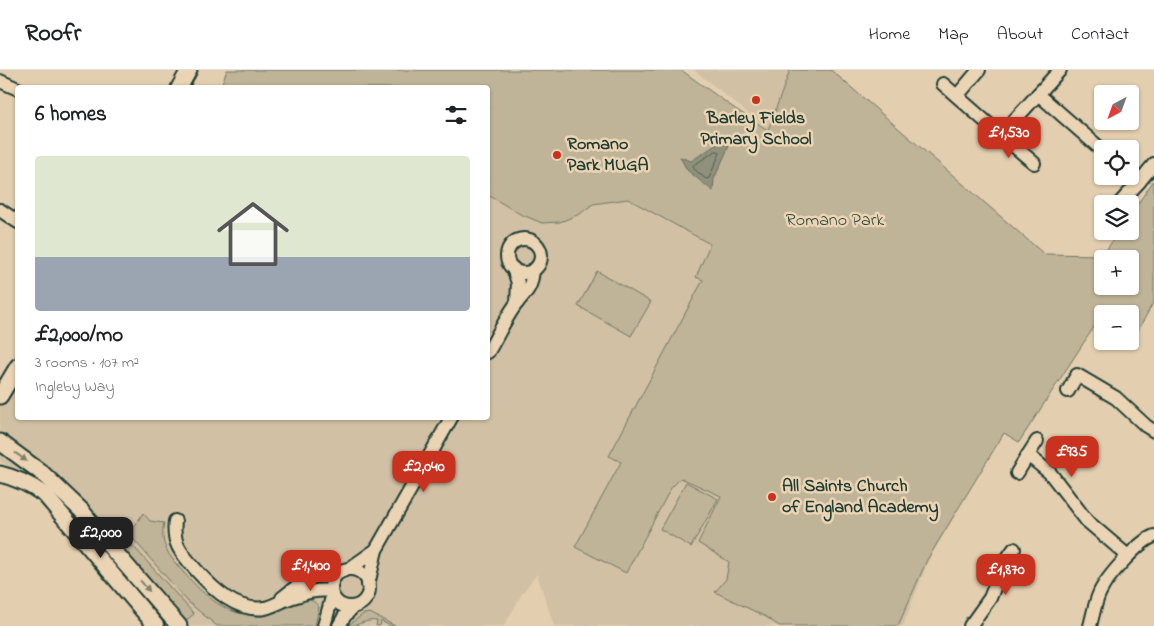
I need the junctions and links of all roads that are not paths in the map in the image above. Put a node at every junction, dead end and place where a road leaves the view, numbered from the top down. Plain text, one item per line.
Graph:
1 (189, 70) edge
2 (979, 70) edge
3 (1060, 70) edge
4 (0, 80) edge
5 (943, 84) dead end
6 (181, 85) edge
7 (15, 88) edge
8 (1038, 94) junction
9 (957, 96) junction
10 (1001, 135) junction
11 (1094, 143) edge
12 (1034, 164) dead end
13 (1154, 164) edge
14 (1139, 174) edge
15 (0, 210) edge
16 (15, 220) edge
17 (513, 268) junction
18 (534, 270) junction
19 (517, 303) junction
20 (490, 349) edge
21 (15, 367) edge
22 (15, 370) edge
23 (0, 378) edge
24 (1068, 391) dead end
25 (0, 396) edge
26 (450, 420) edge
27 (1154, 431) edge
28 (1037, 440) dead end
29 (0, 442) edge
30 (1028, 455) junction
31 (1017, 473) dead end
32 (0, 474) edge
33 (175, 521) dead end
34 (1154, 536) edge
35 (1014, 549) dead end
36 (376, 550) junction
37 (1128, 556) junction
38 (346, 570) junction
39 (368, 585) junction
40 (332, 594) junction
41 (276, 603) junction
42 (353, 607) junction
43 (156, 626) edge
44 (179, 626) edge
45 (324, 626) edge
46 (339, 626) edge
47 (970, 626) edge
48 (1090, 626) edge

1 - 6 street
2 - 9 street
3 - 8 street
4 - 7 street
5 - 9 street
8 - 10 street
8 - 11 street
9 - 10 street
10 - 12 street
13 - 14 street
15 - 16 street
17 - 18 street
17 - 18 street
17 - 19 street
18 - 19 street
19 - 20 street
21 - 23 street
22 - 25 street
24 - 27 street
26 - 36 street
28 - 30 street
29 -> 44 street
30 - 31 street
30 - 37 street
32 - 43 street
33 - 41 street
34 - 37 street
35 - 47 street
36 - 38 street
36 - 39 street
37 - 48 street
38 - 39 street
38 - 40 street
38 - 41 street
39 - 42 street
40 - 41 street
40 - 42 street
40 - 45 street
42 - 46 street

